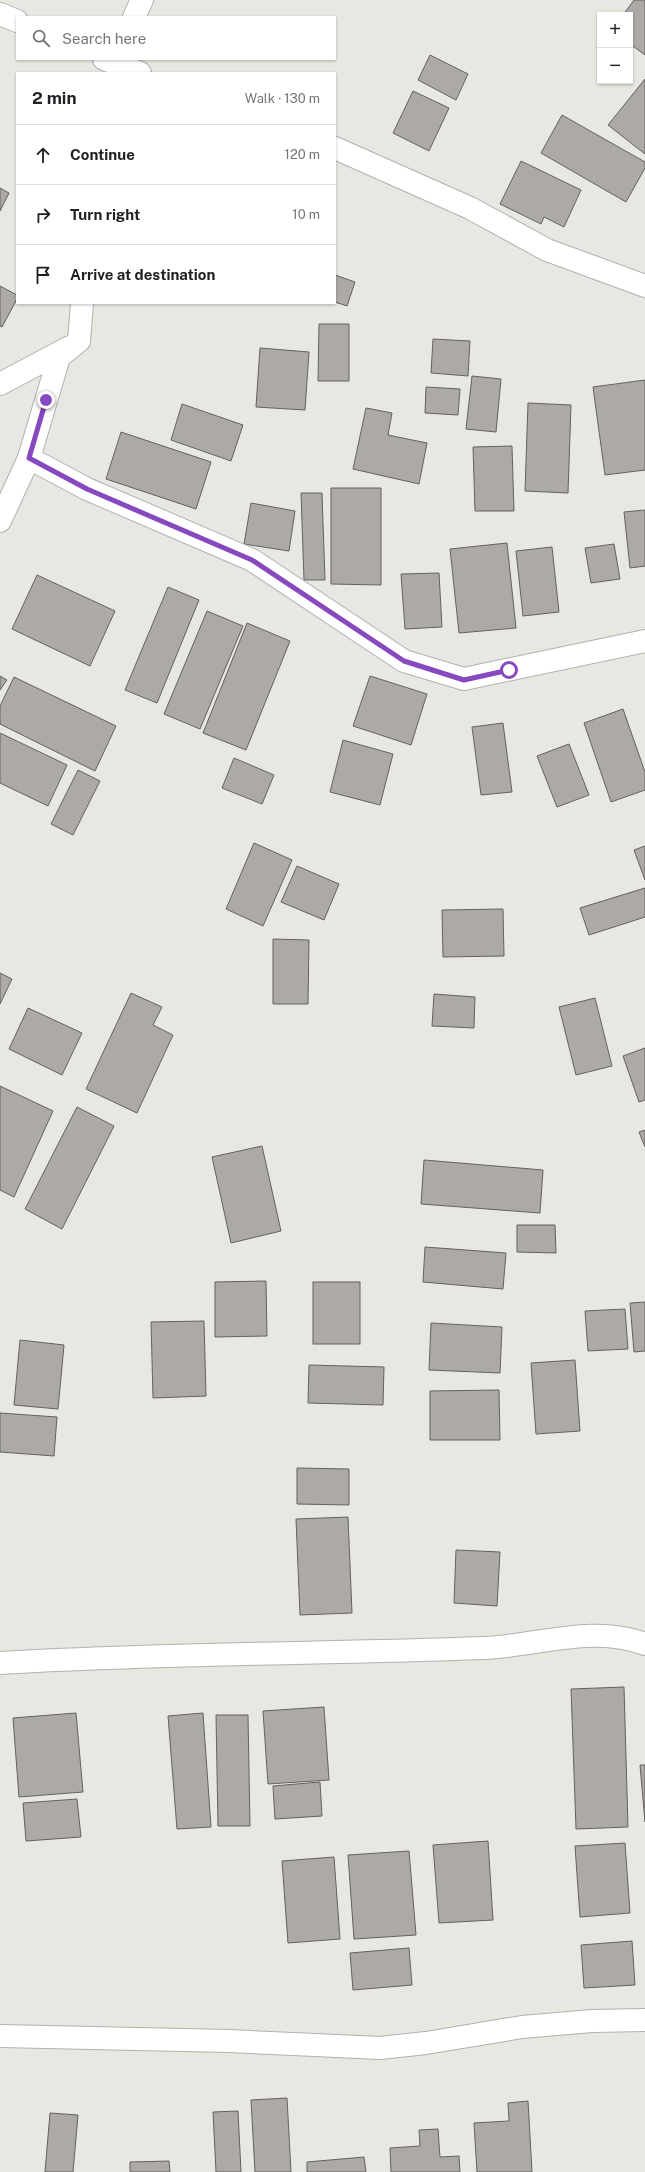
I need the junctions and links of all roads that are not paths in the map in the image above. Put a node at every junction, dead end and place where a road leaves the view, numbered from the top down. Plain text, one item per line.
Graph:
1 (142, 0) edge
2 (0, 14) edge
3 (134, 16) edge
4 (16, 22) edge
5 (112, 64) edge
6 (137, 72) edge
7 (336, 148) edge
8 (644, 286) edge
9 (82, 304) edge
10 (79, 342) junction
11 (0, 384) edge
12 (29, 458) junction
13 (0, 521) edge
14 (645, 641) edge
15 (645, 1644) edge
16 (0, 1663) edge
17 (645, 2020) edge
18 (0, 2036) edge

1 - 3 street
2 - 4 street
5 - 6 street
7 - 8 street
9 - 10 street
10 - 11 street
10 - 12 street
12 - 13 street
12 - 14 street
15 - 16 street
17 - 18 street

